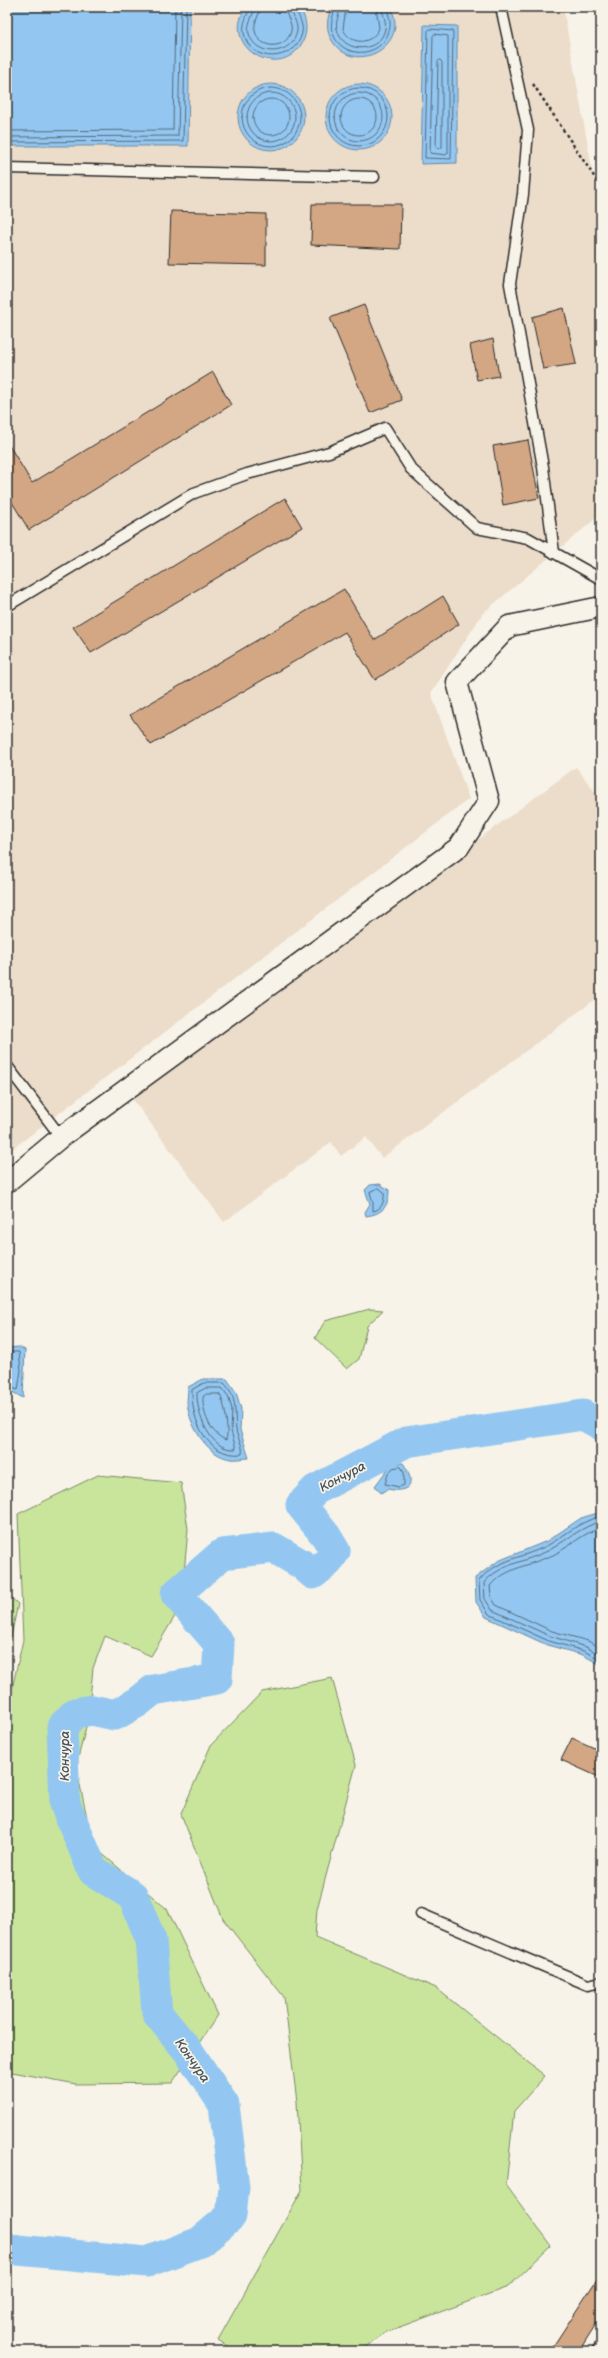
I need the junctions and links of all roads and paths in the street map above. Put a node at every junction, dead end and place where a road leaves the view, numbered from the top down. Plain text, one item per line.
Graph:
1 (501, 7) edge
2 (531, 80) dead end
3 (7, 168) edge
4 (374, 178) dead end
5 (601, 187) edge
6 (554, 553) junction
7 (601, 579) edge
8 (7, 606) edge
9 (601, 607) edge
10 (7, 1066) edge
11 (61, 1137) junction
12 (7, 1182) edge
13 (420, 1914) dead end
14 (601, 1982) edge
15 (601, 2344) edge
16 (597, 2351) edge

1 - 6 lane
2 - 5 path
3 - 4 lane
6 - 7 lane
6 - 8 lane
9 - 11 street
10 - 11 lane
11 - 12 street
13 - 14 lane
15 - 16 lane

